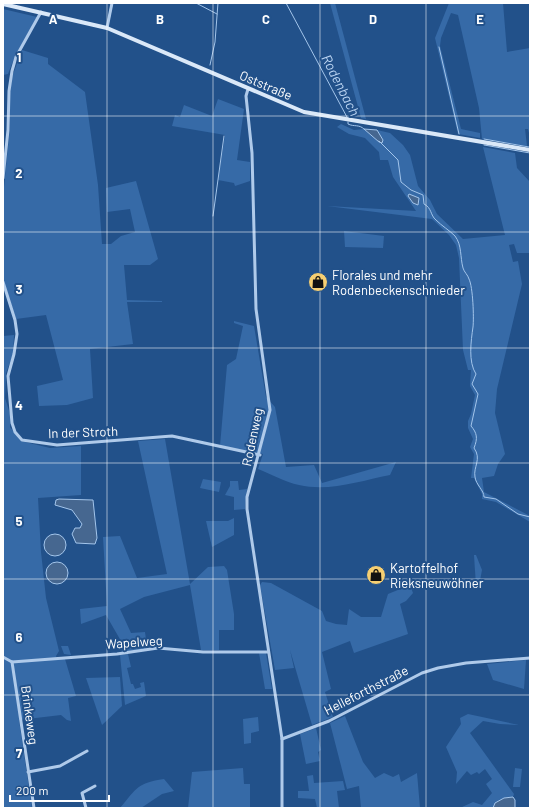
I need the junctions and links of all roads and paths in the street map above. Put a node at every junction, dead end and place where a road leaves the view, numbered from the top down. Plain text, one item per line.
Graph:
1 (112, 3) edge
2 (3, 4) edge
3 (41, 12) junction
4 (107, 28) junction
5 (248, 89) junction
6 (530, 150) edge
7 (3, 178) edge
8 (3, 282) edge
9 (260, 455) junction
10 (268, 652) junction
11 (3, 656) edge
12 (530, 658) edge
13 (12, 662) junction
14 (282, 739) junction
15 (87, 751) dead end
16 (28, 772) junction
17 (95, 786) dead end
18 (34, 808) edge
19 (86, 808) edge
20 (282, 808) edge

1 - 4 street
2 - 3 main road, Oststraße
3 - 4 main road, Oststraße
3 - 7 street
4 - 5 main road, Oststraße
5 - 6 main road, Oststraße
5 - 9 street, Rodenweg
8 - 9 street, In der Stroth
9 - 10 street, Rodenweg
10 - 13 street, Wapelweg
10 - 14 street, Rodenweg
11 - 13 street
12 - 14 street, Helleforthstraße
13 - 16 street, Brinkeweg
14 - 20 street
15 - 16 street
16 - 18 street, Brinkeweg
17 - 19 street

